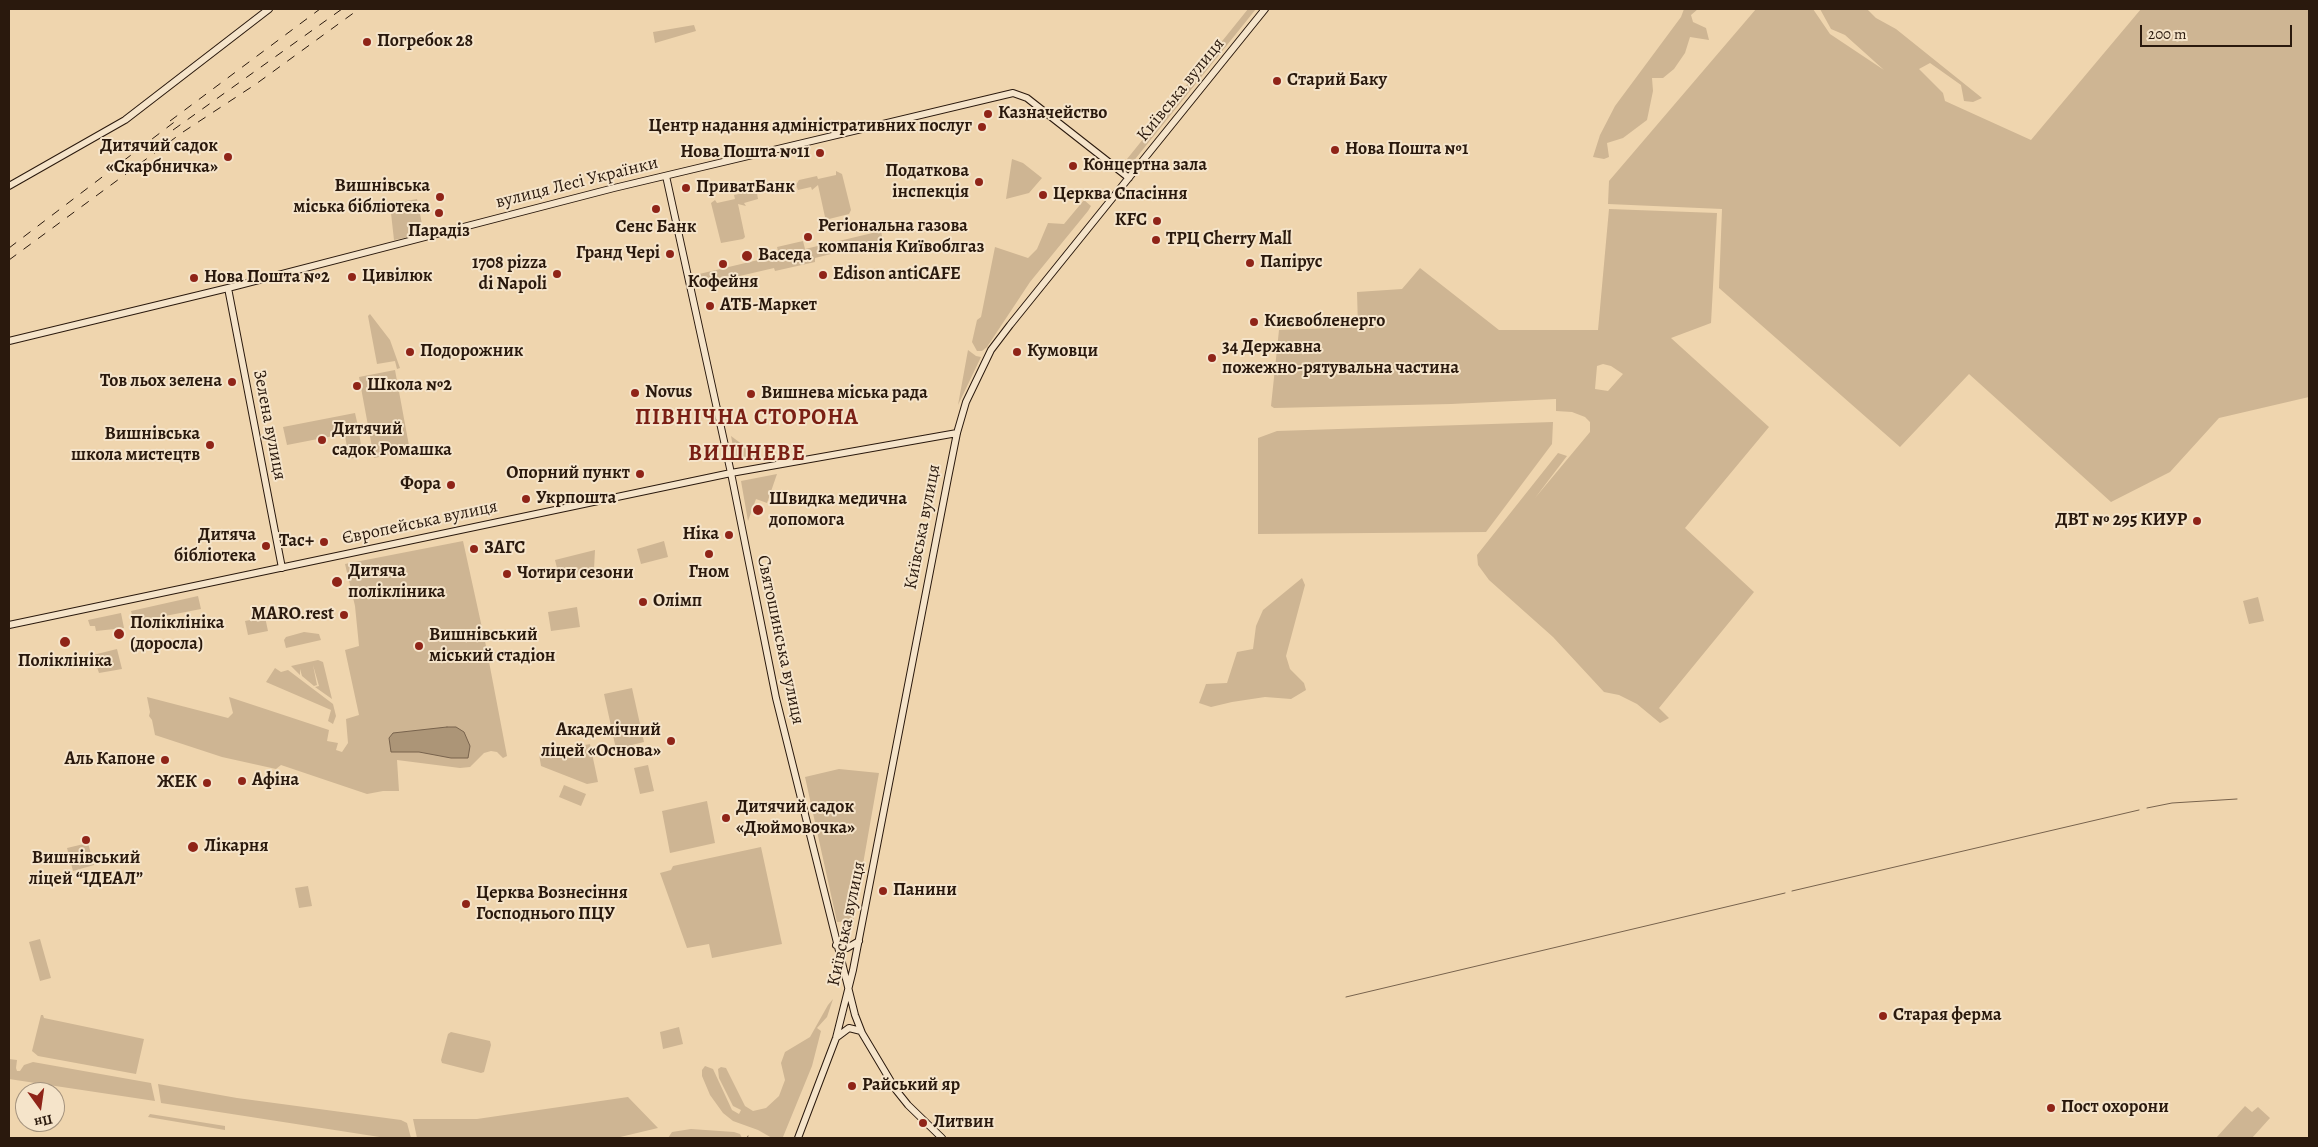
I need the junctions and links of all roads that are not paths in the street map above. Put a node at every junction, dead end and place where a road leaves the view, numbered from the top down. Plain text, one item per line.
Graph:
1 (269, 9) edge
2 (1265, 9) edge
3 (666, 176) junction
4 (1129, 178) junction
5 (9, 186) edge
6 (228, 288) junction
7 (9, 341) edge
8 (957, 433) junction
9 (731, 473) junction
10 (282, 568) junction
11 (9, 625) edge
12 (860, 940) junction
13 (836, 945) junction
14 (849, 991) junction
15 (861, 1031) junction
16 (836, 1038) junction
17 (798, 1138) edge
18 (942, 1138) edge

1 - 5 street
2 - 4 street, Київська вулиця
3 - 4 street, вулиця Лесі Українки
3 - 6 street, вулиця Лесі Українки
3 - 9 street, Святошинська вулиця
4 - 8 street, Київська вулиця
6 - 7 street, вулиця Лесі Українки
6 - 10 street, Зелена вулиця
8 - 9 street, Європейська вулиця
8 - 12 street, Київська вулиця
9 - 10 street, Європейська вулиця
9 - 13 street, Святошинська вулиця
10 - 11 street, Європейська вулиця
12 - 13 street
12 - 14 street, Київська вулиця
13 - 14 street, Святошинська вулиця
14 - 15 street, Святошинська вулиця
14 - 16 street, Київська вулиця
15 - 16 street
15 - 18 street, Святошинська вулиця
16 - 17 street, Київська вулиця

